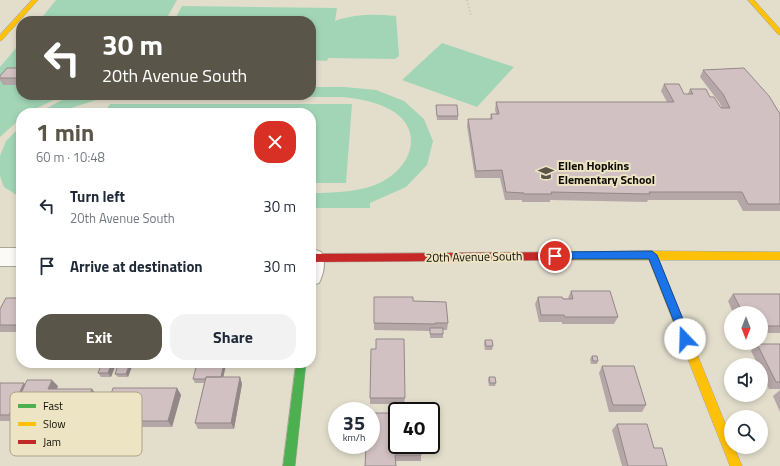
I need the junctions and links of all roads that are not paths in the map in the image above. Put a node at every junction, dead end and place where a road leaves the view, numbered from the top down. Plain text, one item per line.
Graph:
1 (35, 0) edge
2 (751, 0) edge
3 (21, 16) edge
4 (16, 21) edge
5 (780, 33) edge
6 (0, 39) edge
7 (652, 255) junction
8 (780, 256) edge
9 (0, 257) edge
10 (16, 257) edge
11 (316, 264) edge
12 (300, 368) edge
13 (289, 466) edge
14 (736, 466) edge

1 - 3 street
2 - 5 street
4 - 6 street
7 - 8 street, 20th Avenue South
7 - 11 street, 20th Avenue South
7 - 14 street
9 - 10 street
12 - 13 street

